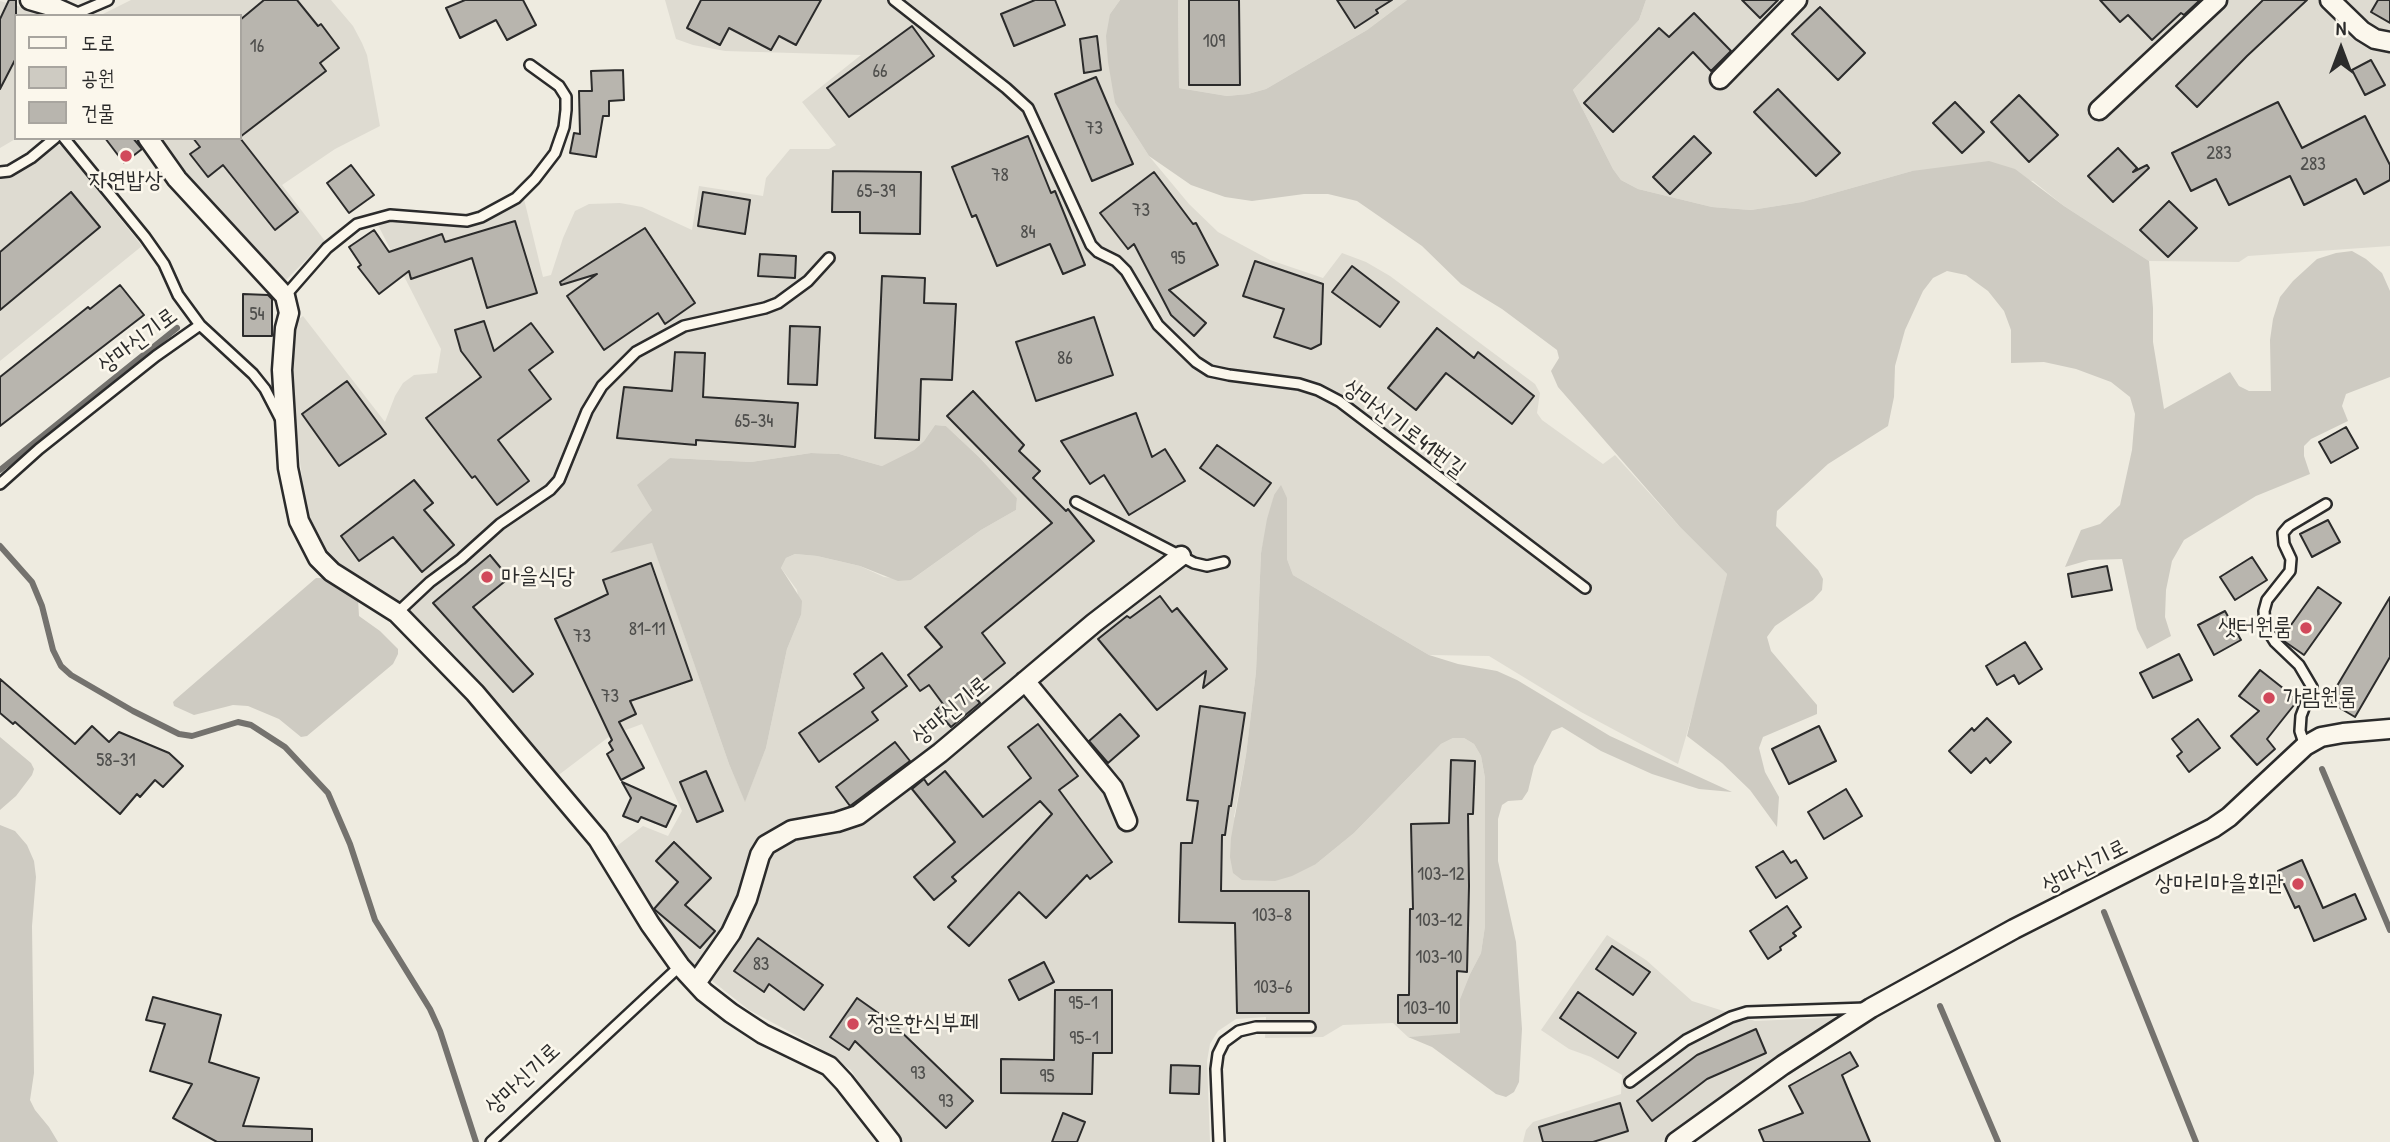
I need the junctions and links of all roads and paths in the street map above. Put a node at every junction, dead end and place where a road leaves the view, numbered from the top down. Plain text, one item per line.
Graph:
1 (30, 0) edge
2 (108, 0) edge
3 (894, 0) edge
4 (1797, 0) edge
5 (2217, 0) edge
6 (2330, 0) edge
7 (71, 14) edge
8 (75, 14) edge
9 (2390, 42) edge
10 (530, 65) dead end
11 (1720, 79) dead end
12 (2099, 110) dead end
13 (53, 140) edge
14 (66, 140) edge
15 (149, 140) edge
16 (0, 172) edge
17 (829, 258) dead end
18 (285, 296) junction
19 (200, 325) junction
20 (286, 429) junction
21 (0, 484) edge
22 (1076, 502) dead end
23 (2326, 504) dead end
24 (1181, 556) junction
25 (1224, 562) dead end
26 (1585, 588) dead end
27 (397, 613) junction
28 (1025, 681) junction
29 (2390, 729) edge
30 (2305, 746) junction
31 (1127, 821) dead end
32 (680, 966) junction
33 (696, 984) junction
34 (1871, 1008) junction
35 (1310, 1027) dead end
36 (1630, 1082) dead end
37 (491, 1142) edge
38 (891, 1142) edge
39 (1219, 1142) edge
40 (1676, 1142) edge

1 - 7 street
2 - 8 lane
3 - 26 lane, 상마신기로41번길
4 - 11 street
5 - 12 street
6 - 9 street
10 - 18 lane
13 - 16 lane
14 - 19 lane
15 - 18 street
17 - 27 lane
18 - 20 street, 상마신기로
19 - 20 lane, 상마신기로
19 - 21 lane, 상마신기로
20 - 27 street, 상마신기로
22 - 24 lane
23 - 30 lane
24 - 25 lane
24 - 28 street, 상마신기로
27 - 32 street, 상마신기로
28 - 31 street
28 - 33 street, 상마신기로
29 - 30 street, 상마신기로
30 - 34 street, 상마신기로
32 - 33 street, 상마신기로
32 - 37 lane, 상마신기로
33 - 38 street, 상마신기로
34 - 36 lane, 상마신기로
34 - 40 street, 상마신기로
35 - 39 lane

